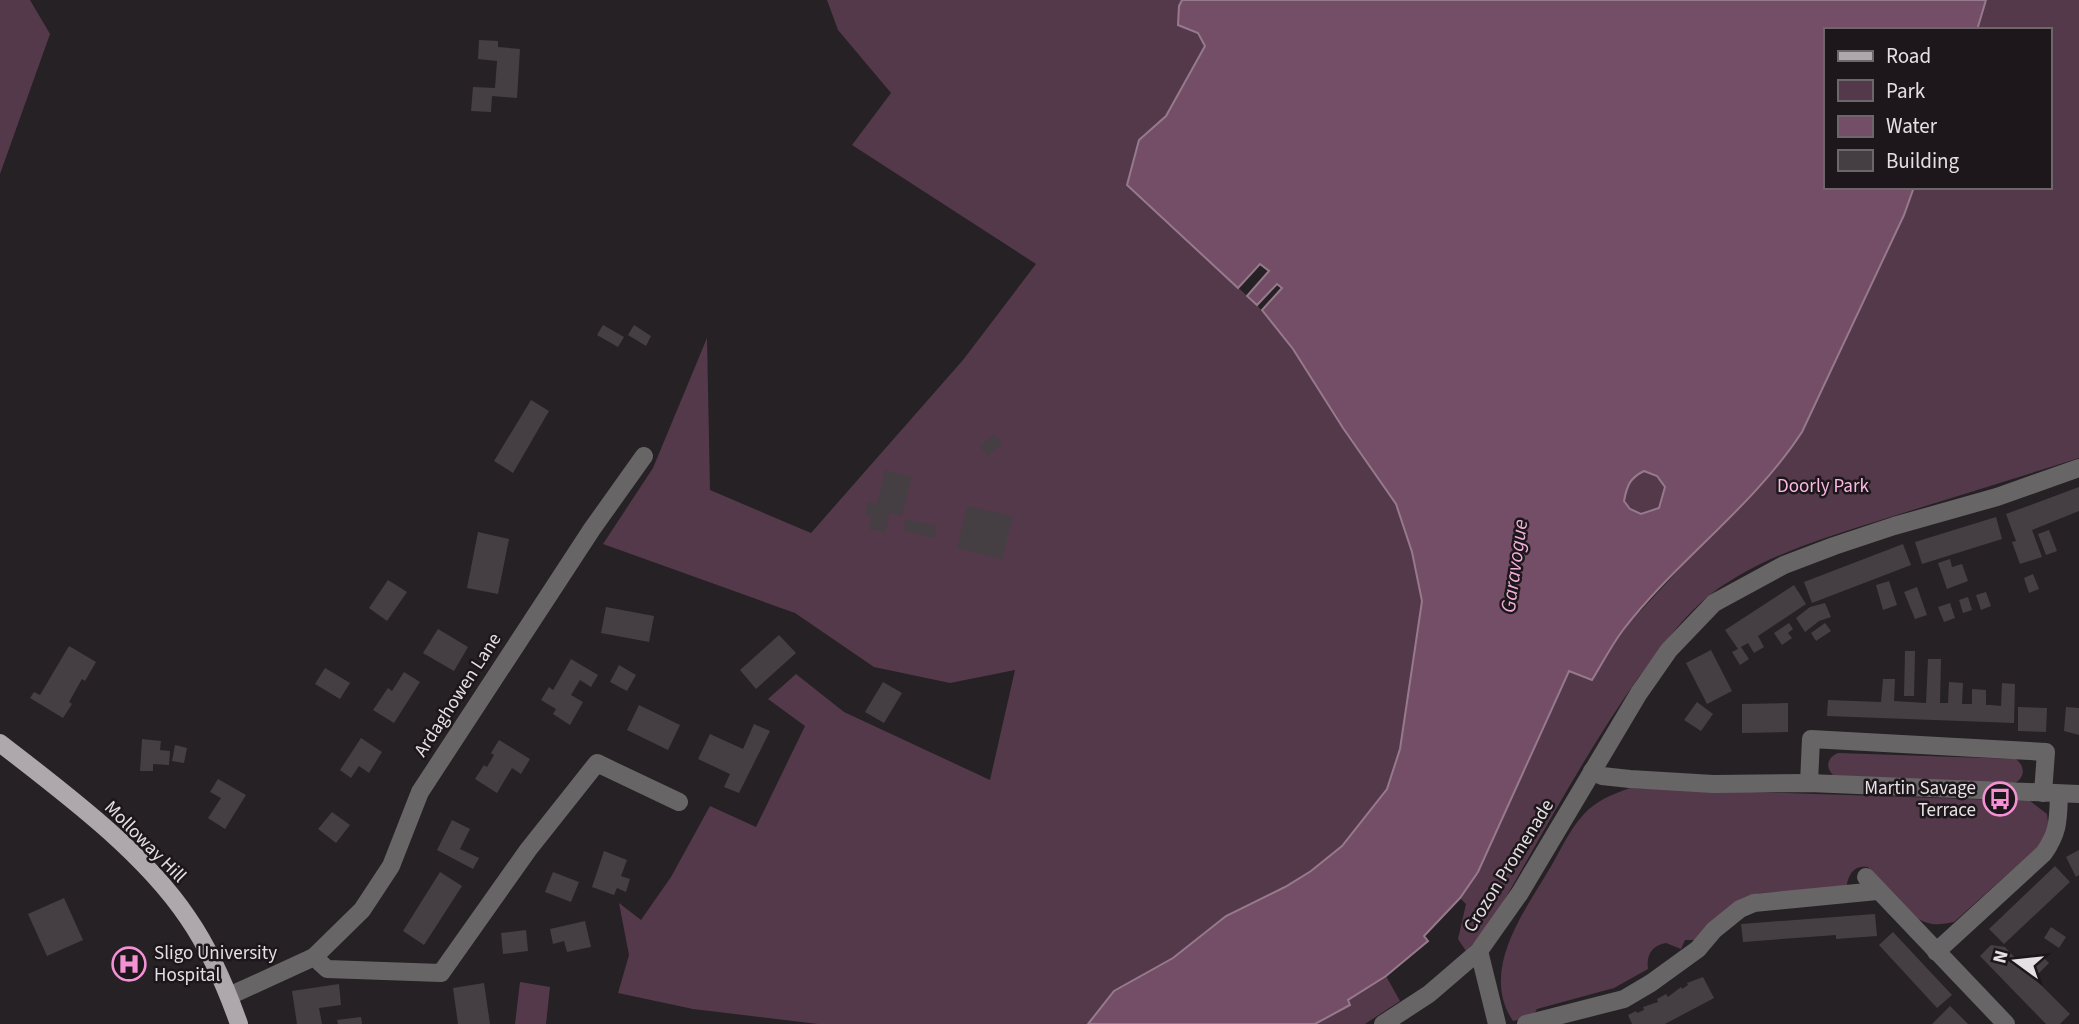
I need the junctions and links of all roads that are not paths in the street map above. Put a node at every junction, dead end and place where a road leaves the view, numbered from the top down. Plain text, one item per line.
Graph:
1 (644, 456) dead end
2 (2079, 468) edge
3 (0, 743) edge
4 (1592, 771) junction
5 (1809, 783) junction
6 (2051, 793) junction
7 (2079, 794) edge
8 (679, 802) dead end
9 (1479, 951) junction
10 (1936, 952) junction
11 (314, 957) junction
12 (229, 996) junction
13 (239, 1024) edge
14 (1383, 1024) edge
15 (1497, 1024) edge
16 (1527, 1024) edge
17 (2006, 1024) edge

1 - 11 street, Ardaghowen Lane
2 - 4 street
3 - 12 main road, Molloway Hill
4 - 5 street
4 - 9 street, Crozon Promenade
5 - 6 street
5 - 6 street
6 - 7 street
6 - 10 street
8 - 11 street
9 - 14 street, Crozon Promenade
9 - 15 street
10 - 16 street
10 - 17 street
11 - 12 street, Ardaghowen Lane
12 - 13 main road, Molloway Hill

